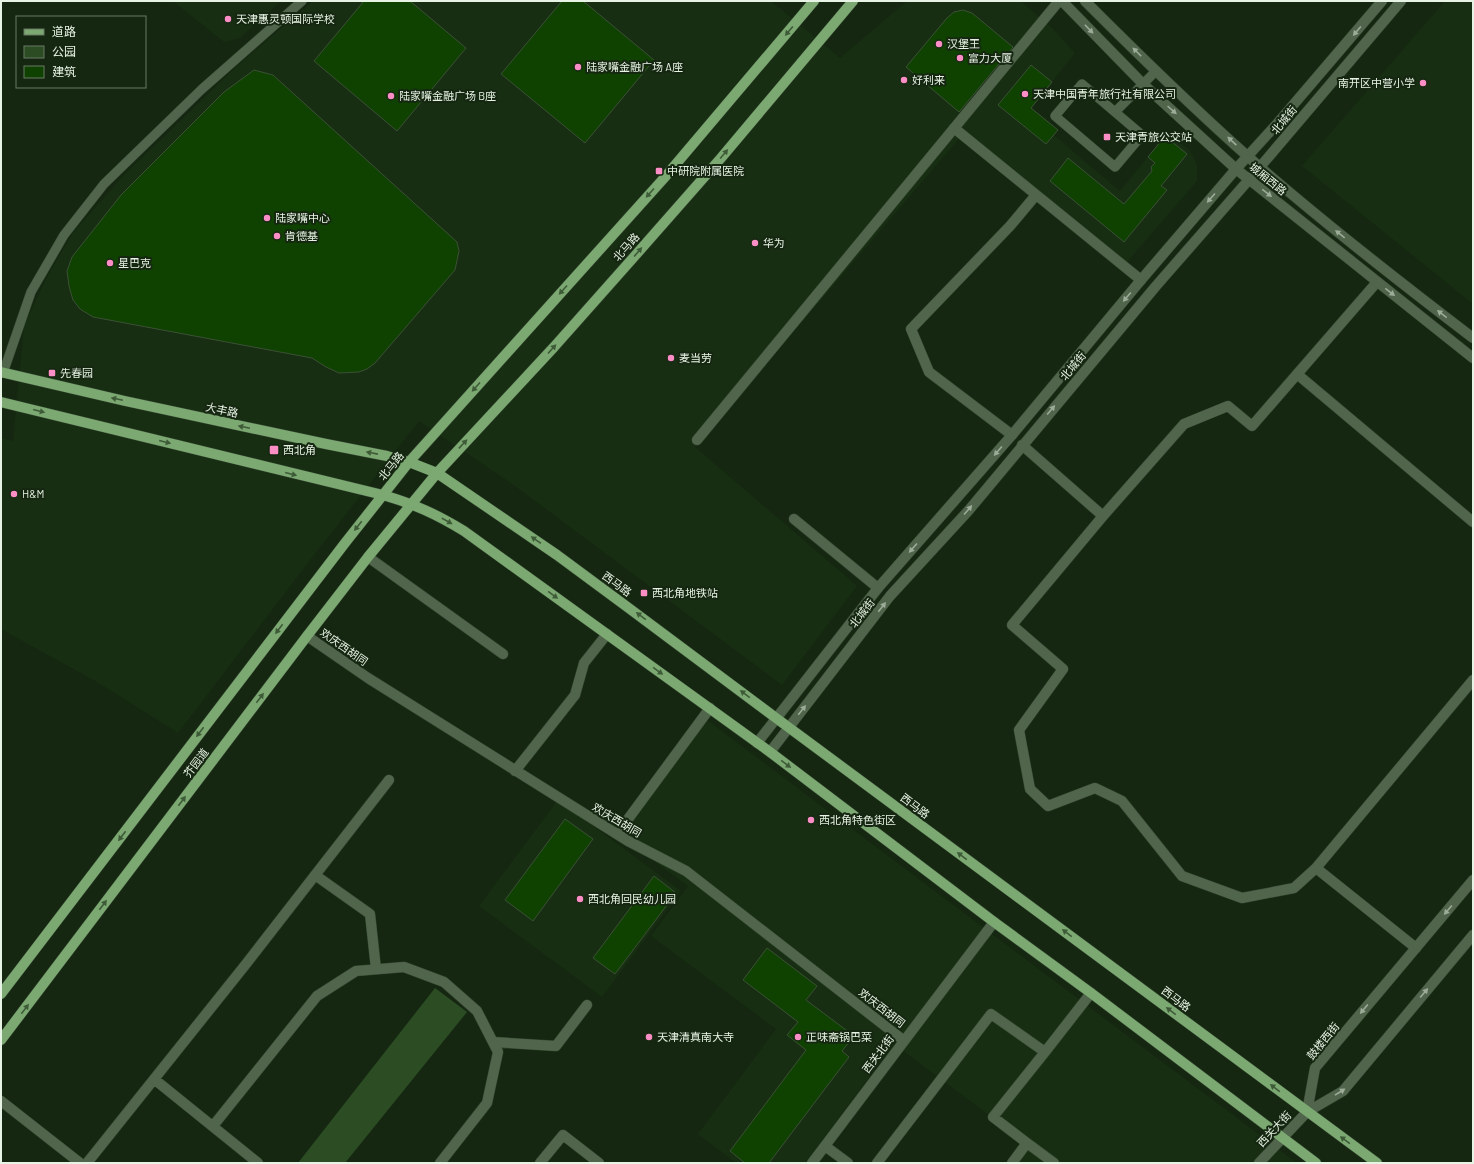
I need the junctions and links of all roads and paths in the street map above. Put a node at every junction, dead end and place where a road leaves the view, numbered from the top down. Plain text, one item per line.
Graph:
1 (302, 1) edge
2 (814, 1) edge
3 (853, 1) edge
4 (1059, 1) edge
5 (1062, 1) edge
6 (1085, 1) edge
7 (1382, 1) edge
8 (1401, 1) edge
9 (1156, 71) junction
10 (1143, 84) junction
11 (1115, 112) junction
12 (954, 128) junction
13 (1248, 156) junction
14 (1260, 167) junction
15 (1236, 169) junction
16 (1249, 180) junction
17 (1036, 195) junction
18 (1141, 280) junction
19 (1377, 282) junction
20 (1473, 338) edge
21 (1473, 358) edge
22 (2, 373) edge
23 (1297, 374) junction
24 (1, 402) edge
25 (1012, 436) junction
26 (697, 440) dead end
27 (1022, 445) junction
28 (409, 462) junction
29 (437, 472) junction
30 (382, 495) junction
31 (412, 504) junction
32 (1103, 516) junction
33 (794, 519) dead end
34 (1473, 522) edge
35 (368, 557) junction
36 (878, 588) junction
37 (607, 634) junction
38 (307, 636) junction
39 (503, 654) dead end
40 (1473, 680) edge
41 (710, 708) junction
42 (776, 718) junction
43 (788, 727) junction
44 (757, 743) junction
45 (770, 752) junction
46 (515, 771) junction
47 (389, 780) dead end
48 (617, 834) junction
49 (1316, 868) junction
50 (315, 875) junction
51 (1473, 880) edge
52 (994, 922) junction
53 (1473, 935) edge
54 (1416, 948) junction
55 (376, 969) junction
56 (1092, 993) junction
57 (1, 994) edge
58 (587, 1005) dead end
59 (1, 1040) edge
60 (903, 1040) junction
61 (493, 1042) junction
62 (1045, 1052) junction
63 (154, 1079) junction
64 (1, 1101) edge
65 (1307, 1112) junction
66 (213, 1126) junction
67 (1282, 1138) junction
68 (1027, 1143) junction
69 (825, 1146) junction
70 (80, 1163) edge
71 (87, 1163) edge
72 (258, 1163) edge
73 (440, 1163) edge
74 (540, 1163) edge
75 (599, 1163) edge
76 (812, 1163) edge
77 (848, 1163) edge
78 (877, 1163) edge
79 (1012, 1163) edge
80 (1054, 1163) edge
81 (1259, 1163) edge
82 (1316, 1163) edge
83 (1377, 1163) edge

1 - 22 lane
2 -> 28 main road, 北马路
29 -> 3 main road, 北马路
4 - 12 street
5 -> 10 street, 城厢西路
9 -> 6 street, 城厢西路
7 -> 13 street, 北城街
8 - 14 street, 北城街
9 - 10 lane
13 -> 9 street, 城厢西路
10 - 11 lane
10 -> 15 street, 城厢西路
11 - 11 lane
12 - 17 street
12 - 26 street
13 - 14 street, 城厢西路
13 - 15 street, 北城街
14 - 16 street, 北城街
20 -> 14 street, 城厢西路
15 - 16 street, 城厢西路
15 -> 18 street, 北城街
16 -> 19 street, 城厢西路
27 -> 16 street, 北城街
17 - 18 street
17 - 25 street
18 -> 25 street, 北城街
19 -> 21 street, 城厢西路
19 - 23 street
28 -> 22 main road, 大丰路
23 - 32 street
23 - 34 street
24 -> 30 main road
25 -> 36 street, 北城街
27 - 32 street
43 -> 27 street, 北城街
28 - 29 main road, 大丰路
28 - 30 main road, 北马路
29 - 31 main road, 北马路
42 -> 29 main road, 西马路
30 - 31 main road
30 -> 57 main road, 芥园道
31 - 35 main road, 芥园道
31 -> 37 main road
32 - 49 street
33 - 36 street
35 - 38 main road, 芥园道
35 - 39 street
36 - 42 street, 北城街
37 -> 41 main road
37 - 46 street
38 - 46 street, 欢庆西胡同
59 -> 38 main road, 芥园道
40 - 49 street
41 - 44 main road
41 - 48 street
42 - 43 main road, 西马路
42 - 44 street, 北城街
43 - 45 street, 北城街
65 -> 43 main road, 西马路
44 - 45 main road
45 -> 52 main road
46 - 48 street, 欢庆西胡同
47 - 50 street
48 - 60 street, 欢庆西胡同
49 - 54 street
50 - 55 street
50 - 63 street
51 -> 54 street, 鼓楼西街
52 - 56 main road
52 - 60 street, 西关北街
65 -> 53 street
54 -> 65 street, 鼓楼西街
55 - 61 street
55 - 66 street
56 - 62 street
56 - 67 main road
58 - 61 street
60 - 69 street, 西关北街
61 - 73 street
62 - 68 street
62 - 78 street
63 - 66 street
63 - 71 street
64 - 70 street
65 - 67 street, 西关大街
83 -> 65 main road, 西马路
66 - 72 street
67 - 81 street, 西关大街
67 - 82 main road
68 - 79 street
68 - 80 street
69 - 76 street, 西关北街
69 - 77 street
74 - 75 street

